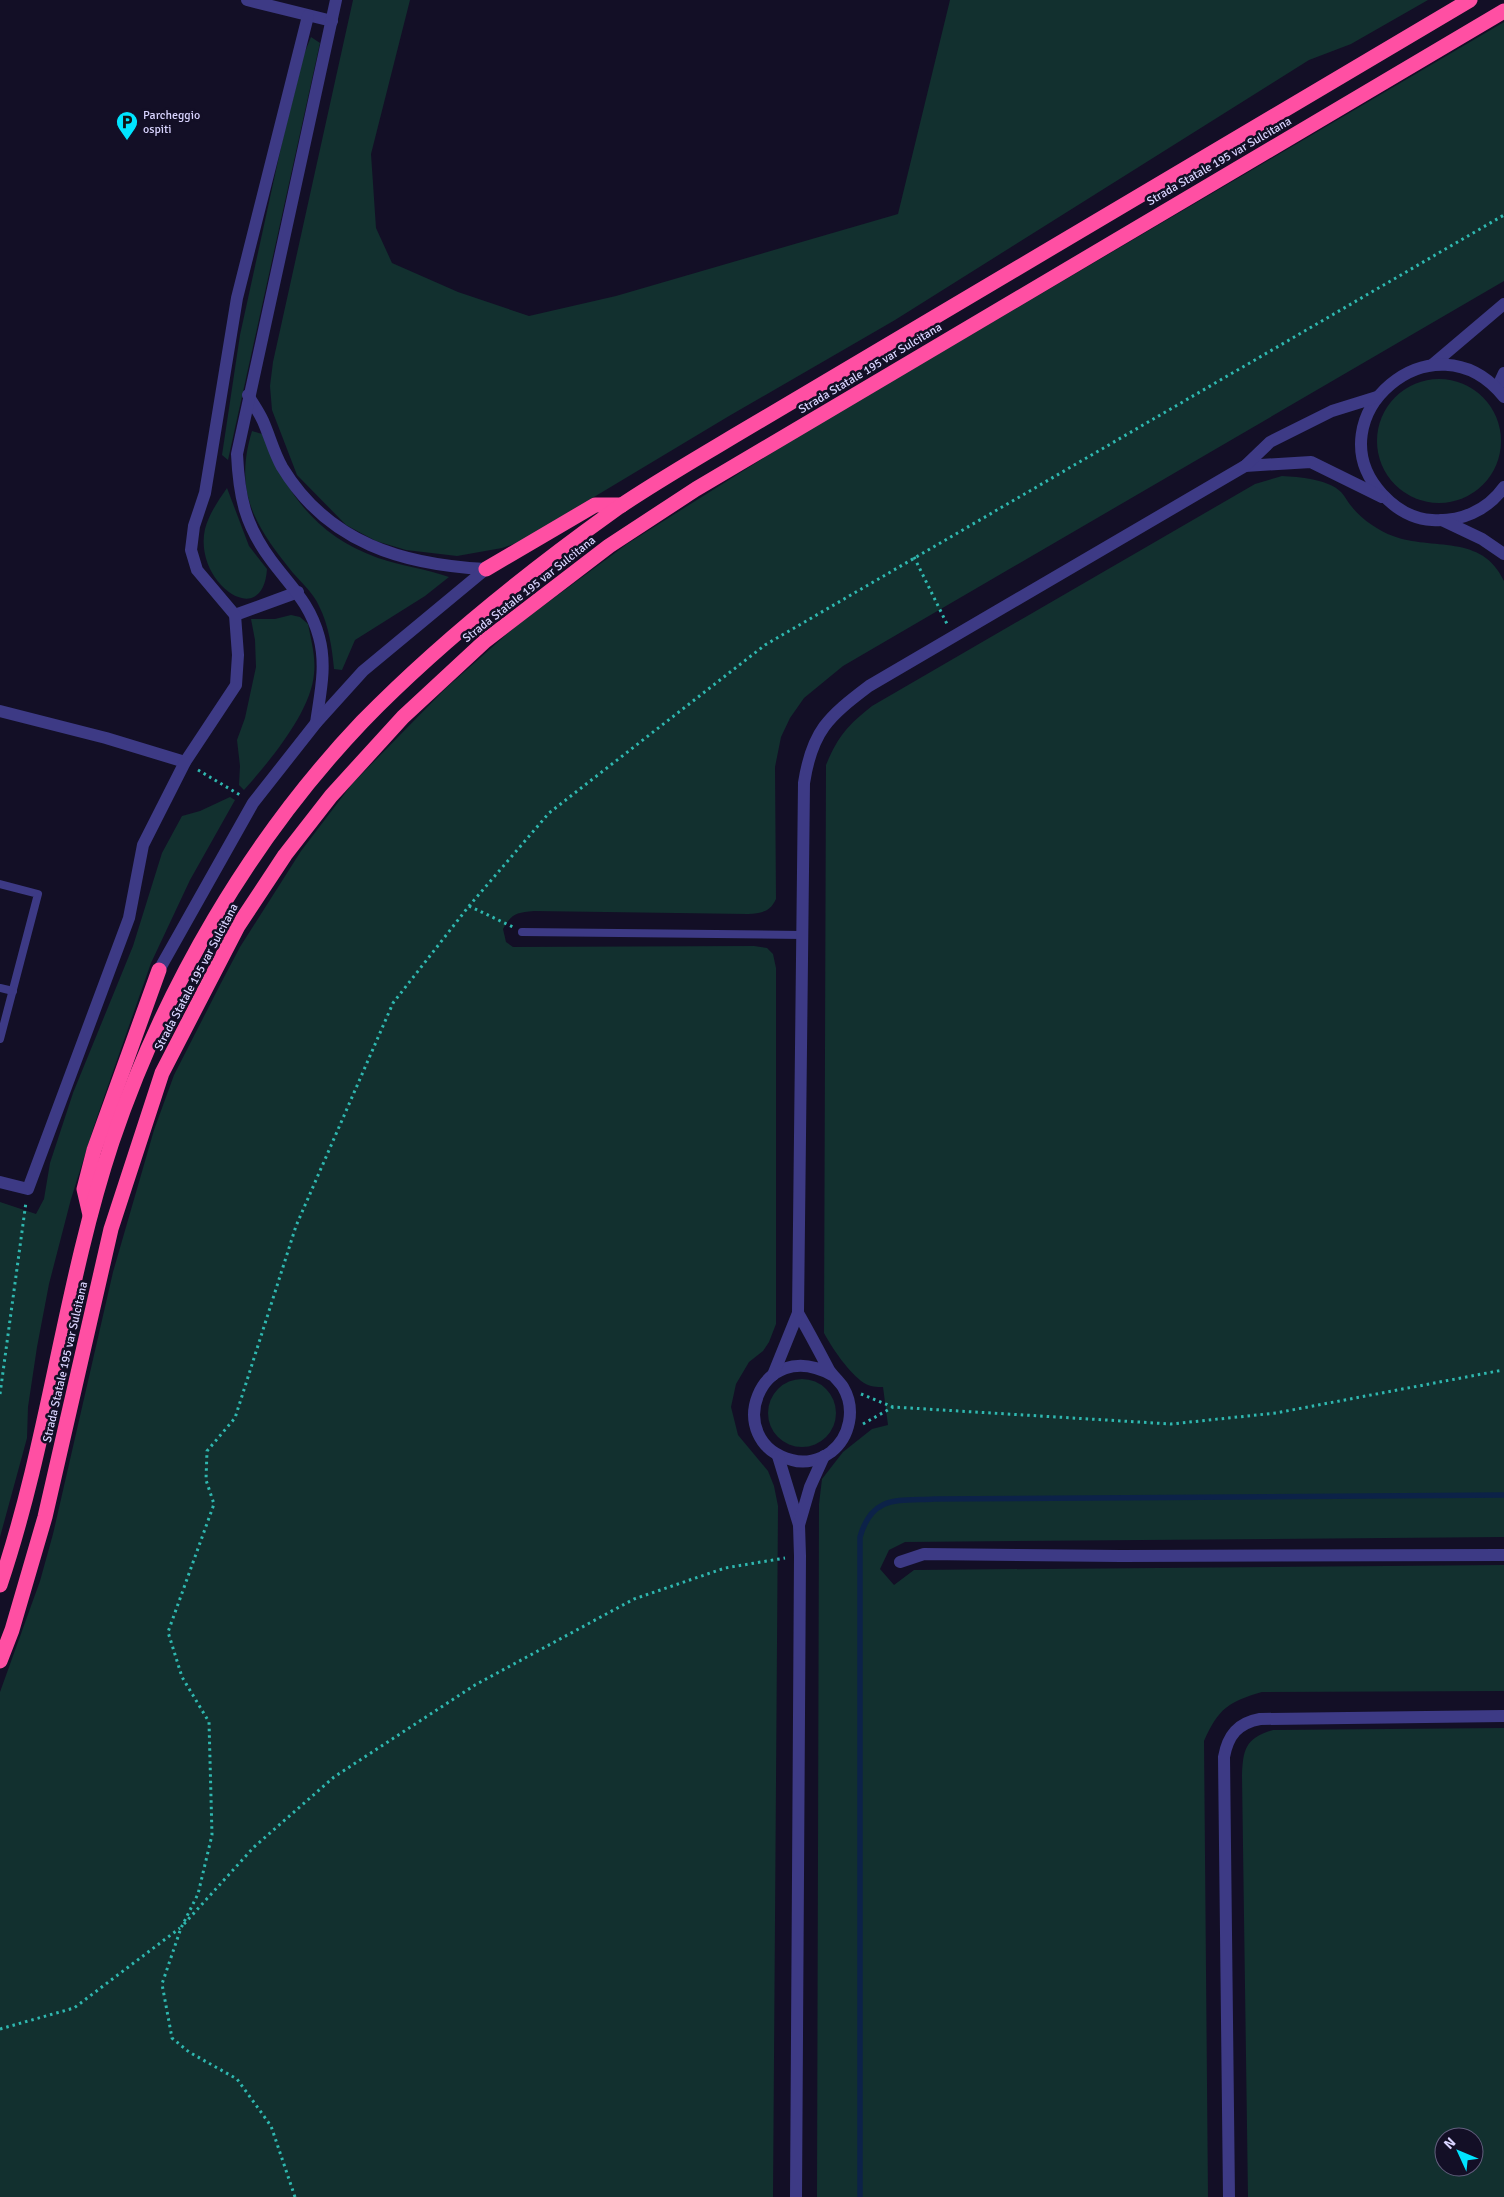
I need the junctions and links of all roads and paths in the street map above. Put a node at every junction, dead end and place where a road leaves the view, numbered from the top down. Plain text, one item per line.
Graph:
1 (247, 0) edge
2 (336, 0) edge
3 (1470, 0) edge
4 (1504, 11) edge
5 (308, 16) junction
6 (332, 20) junction
7 (1504, 215) edge
8 (1504, 304) edge
9 (1432, 365) junction
10 (1504, 373) edge
11 (1500, 393) edge
12 (248, 395) junction
13 (1377, 397) junction
14 (1245, 466) junction
15 (1504, 487) edge
16 (1388, 500) junction
17 (622, 505) junction
18 (1442, 520) junction
19 (1504, 554) edge
20 (914, 557) junction
21 (486, 569) junction
22 (298, 592) junction
23 (235, 615) junction
24 (954, 637) junction
25 (0, 712) edge
26 (316, 723) junction
27 (185, 762) junction
28 (254, 803) junction
29 (0, 884) edge
30 (468, 906) junction
31 (522, 932) joint
32 (803, 935) junction
33 (158, 970) joint
34 (0, 988) edge
35 (12, 991) junction
36 (0, 1038) edge
37 (0, 1182) edge
38 (28, 1189) junction
39 (90, 1216) junction
40 (798, 1313) junction
41 (1503, 1370) dead end
42 (772, 1375) junction
43 (832, 1375) junction
44 (843, 1387) junction
45 (0, 1394) edge
46 (894, 1407) junction
47 (846, 1433) junction
48 (778, 1456) junction
49 (824, 1456) junction
50 (799, 1525) junction
51 (1504, 1555) edge
52 (800, 1556) junction
53 (900, 1562) dead end
54 (0, 1585) edge
55 (0, 1661) edge
56 (1504, 1716) edge
57 (181, 1928) junction
58 (0, 2029) edge
59 (295, 2197) edge
60 (796, 2197) edge
61 (1229, 2197) edge

1 - 5 street
2 - 6 street
3 - 17 highway, Strada Statale 195 var Sulcitana
4 - 55 highway, Strada Statale 195 var Sulcitana
5 - 6 street
5 - 23 street
6 - 12 street
7 - 20 path
8 - 9 street
9 - 11 street
9 - 13 street
10 - 11 street
12 - 21 street
12 - 22 street
13 - 14 street
13 - 16 street
14 - 16 street
14 - 24 street
15 - 18 street
16 - 18 street
17 - 21 highway
17 - 39 highway, Strada Statale 195 var Sulcitana
18 - 19 street
20 - 24 path
20 - 30 path
21 - 26 street
22 - 23 street
22 - 26 street
23 - 27 street
24 - 32 street
25 - 27 street
26 - 28 street
27 - 28 path
27 - 38 street
28 - 33 street
29 - 35 lane
30 - 31 path
30 - 57 path
31 - 32 lane
32 - 40 street
33 - 39 highway
34 - 35 lane
35 - 36 lane
37 - 38 street
38 - 45 path
39 - 54 highway, Strada Statale 195 var Sulcitana
40 - 42 street
40 - 43 street
41 - 46 path
42 - 43 street
42 - 48 street
43 - 44 street
44 - 46 path
44 - 47 street
46 - 47 path
47 - 49 street
48 - 49 street
48 - 50 street
49 - 50 street
50 - 52 street
51 - 53 street
52 - 57 path
52 - 60 street
56 - 61 street
57 - 58 path
57 - 59 path

